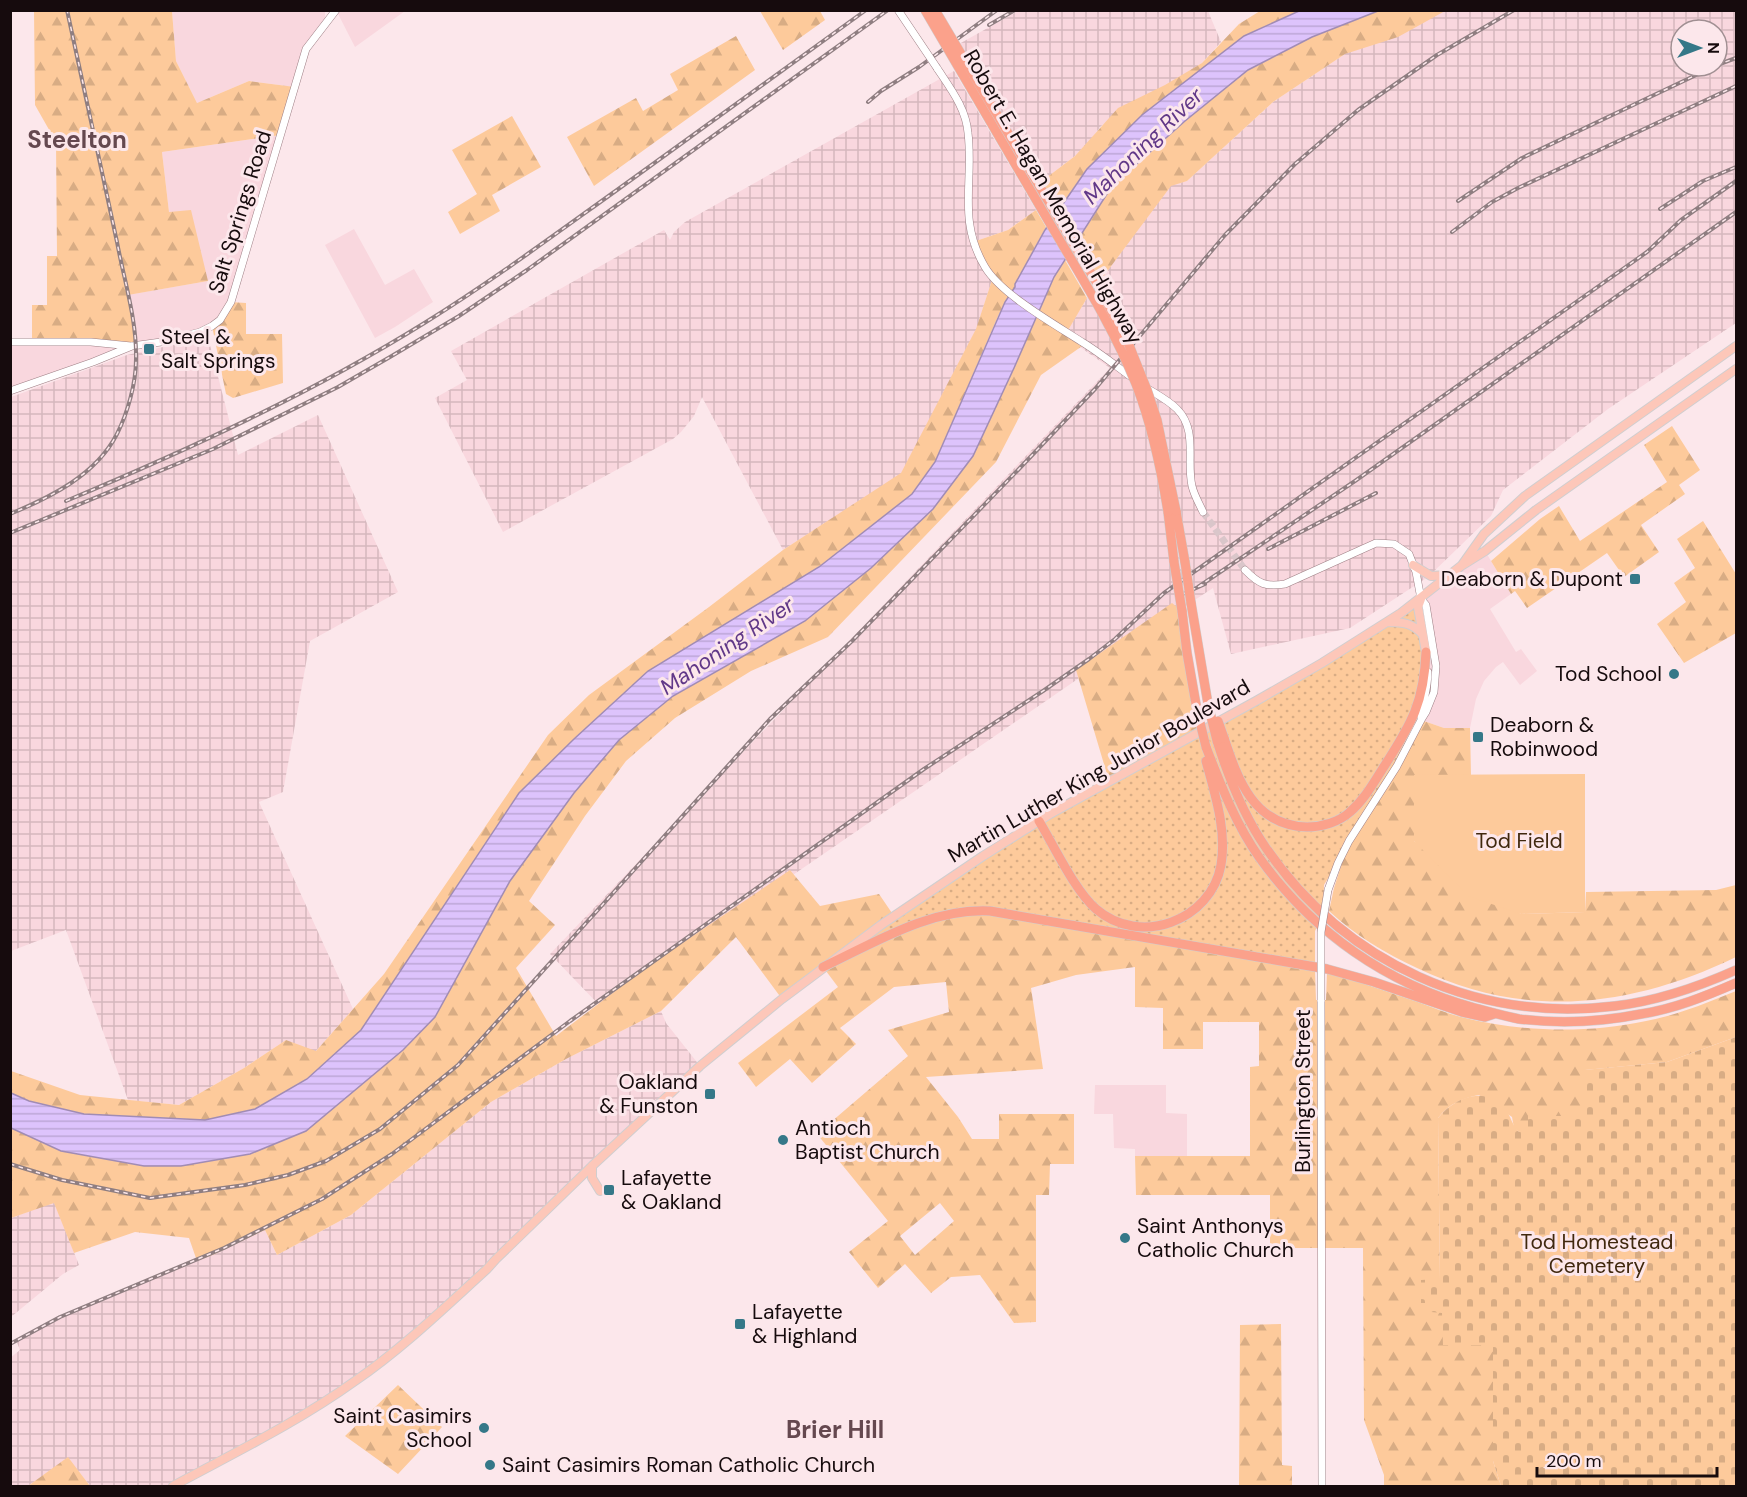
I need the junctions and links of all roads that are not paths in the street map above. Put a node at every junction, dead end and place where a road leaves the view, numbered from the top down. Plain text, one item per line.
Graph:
1 (336, 10) edge
2 (898, 10) edge
3 (925, 10) edge
4 (935, 10) edge
5 (10, 342) edge
6 (132, 346) junction
7 (1737, 346) edge
8 (1737, 369) edge
9 (10, 391) edge
10 (1172, 512) junction
11 (1203, 512) tunnel mouth
12 (1413, 565) junction
13 (1461, 566) junction
14 (1245, 570) tunnel mouth
15 (1450, 574) junction
16 (1421, 599) junction
17 (1387, 622) junction
18 (1424, 636) junction
19 (1426, 652) junction
20 (1421, 720) junction
21 (1221, 740) junction
22 (1206, 747) junction
23 (1039, 821) junction
24 (823, 967) junction
25 (1737, 968) edge
26 (1737, 983) edge
27 (1494, 1014) junction
28 (592, 1166) junction
29 (600, 1191) dead end
30 (173, 1486) edge
31 (1322, 1486) edge

1 - 6 street, Salt Springs Road
2 - 11 street, bridge
3 - 10 highway, Robert E. Hagan Memorial Highway, bridge
4 - 10 highway, Robert E. Hagan Memorial Highway, bridge
5 - 6 street
6 - 9 street, Salt Springs Road
7 - 13 main road, Martin Luther King Junior Boulevard
8 - 13 main road, Martin Luther King Junior Boulevard
10 - 21 highway, Robert E. Hagan Memorial Highway, bridge
10 - 22 highway, Robert E. Hagan Memorial Highway, bridge
12 - 14 street
12 - 15 main road
12 - 16 street
13 - 15 main road, Martin Luther King Junior Boulevard
15 - 16 main road, Martin Luther King Junior Boulevard
16 - 17 main road, Martin Luther King Junior Boulevard
16 - 18 main road, Burlington Street
16 - 20 street, Burlington Street
17 - 18 main road
17 - 23 main road, Martin Luther King Junior Boulevard
18 - 19 main road, Burlington Street
19 - 20 street, Burlington Street
19 - 21 highway
20 - 31 street, Burlington Street, bridge
21 - 25 highway
22 - 23 highway
22 - 27 highway, Robert E. Hagan Memorial Highway
23 - 24 main road, Martin Luther King Junior Boulevard
24 - 27 highway
24 - 28 main road, Martin Luther King Junior Boulevard
26 - 27 highway, Robert E. Hagan Memorial Highway
28 - 29 main road
28 - 30 main road, Martin Luther King Junior Boulevard

